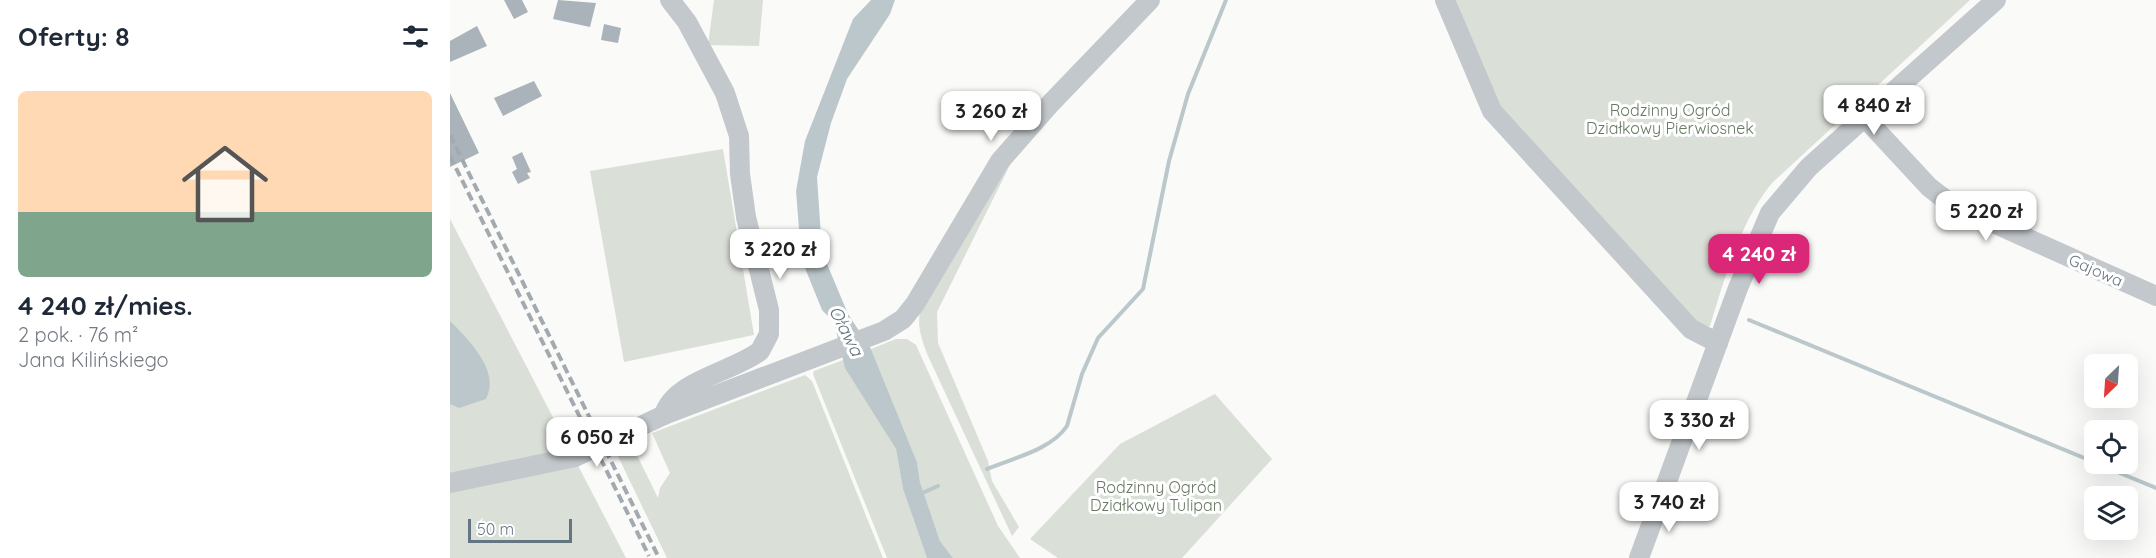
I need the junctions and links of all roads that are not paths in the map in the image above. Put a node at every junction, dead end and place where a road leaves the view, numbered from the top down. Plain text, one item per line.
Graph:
1 (670, 0) edge
2 (1150, 0) edge
3 (1445, 0) edge
4 (1996, 0) edge
5 (1865, 118) junction
6 (2156, 296) edge
7 (1718, 343) junction
8 (659, 418) junction
9 (450, 483) edge
10 (1639, 558) edge

1 - 8 street
2 - 8 street
3 - 7 street
4 - 5 street
5 - 6 street, Gajowa
5 - 7 street
7 - 10 street
8 - 9 street

